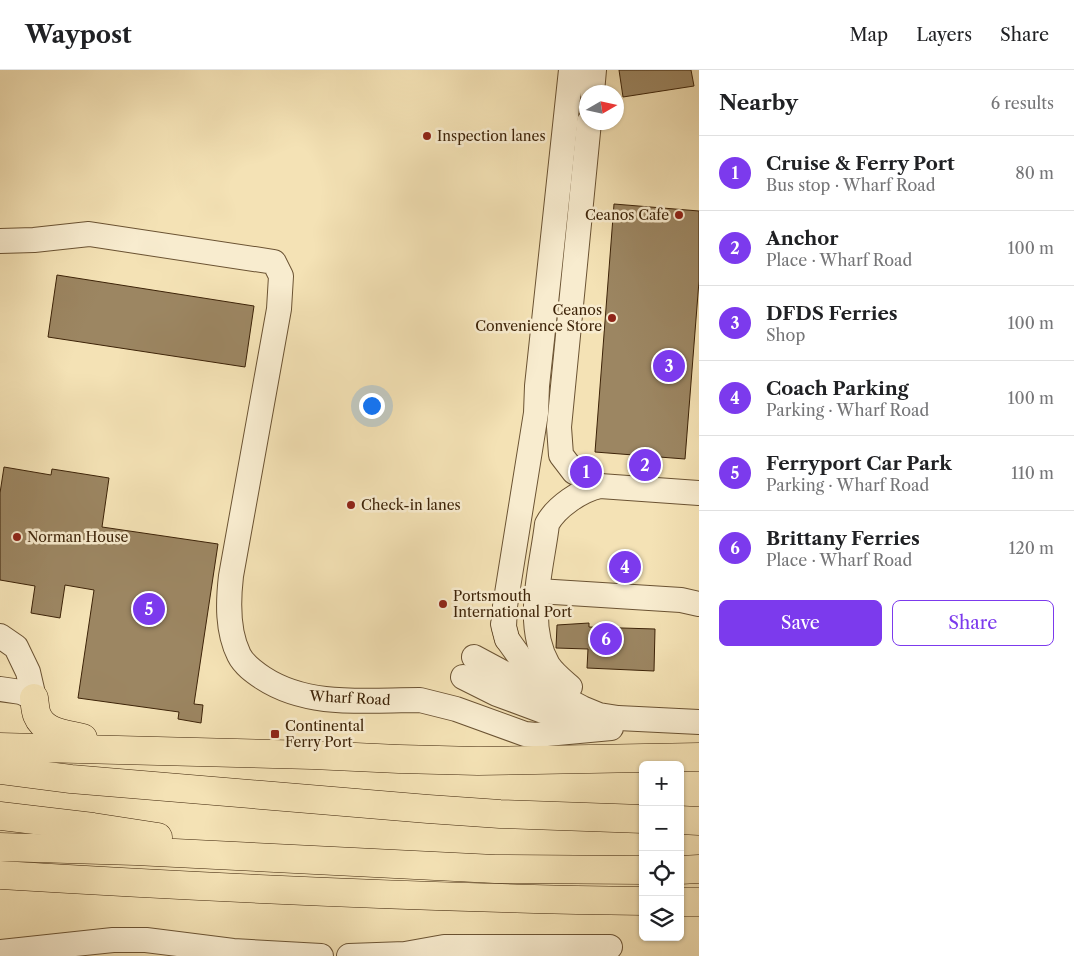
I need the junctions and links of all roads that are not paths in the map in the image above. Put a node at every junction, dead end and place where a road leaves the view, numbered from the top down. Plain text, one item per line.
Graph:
1 (571, 70) edge
2 (594, 70) edge
3 (593, 85) edge
4 (588, 130) edge
5 (0, 241) edge
6 (600, 486) junction
7 (699, 493) edge
8 (538, 591) junction
9 (699, 604) edge
10 (0, 636) edge
11 (464, 675) junction
12 (0, 689) edge
13 (34, 698) junction
14 (551, 706) junction
15 (699, 708) edge
16 (699, 722) edge
17 (611, 728) junction
18 (699, 728) edge
19 (0, 747) edge
20 (143, 750) junction
21 (699, 757) edge
22 (0, 770) edge
23 (0, 816) edge
24 (639, 819) edge
25 (684, 820) edge
26 (699, 820) edge
27 (0, 847) edge
28 (287, 858) junction
29 (699, 868) edge
30 (639, 870) edge
31 (684, 870) edge
32 (0, 875) edge
33 (639, 901) edge
34 (684, 902) edge
35 (699, 902) edge
36 (610, 946) dead end
37 (0, 952) edge
38 (549, 952) edge
39 (580, 952) edge
40 (321, 956) edge
41 (349, 956) edge

1 - 16 street
2 - 3 street
4 - 6 street
5 - 17 street, Wharf Road
6 - 7 street
6 - 8 street
8 - 9 street
8 - 15 street
10 - 13 street
11 - 14 street
11 - 14 street
11 - 14 street
12 - 13 street
13 - 20 main road
14 - 17 street
17 - 18 street, Wharf Road
19 - 20 main road
20 - 21 main road
22 - 24 main road
23 - 28 main road
25 - 26 main road
27 - 28 main road
28 - 30 main road
29 - 31 main road
32 - 33 main road
34 - 35 main road
36 - 39 street
37 - 40 street
38 - 39 street
38 - 41 street

